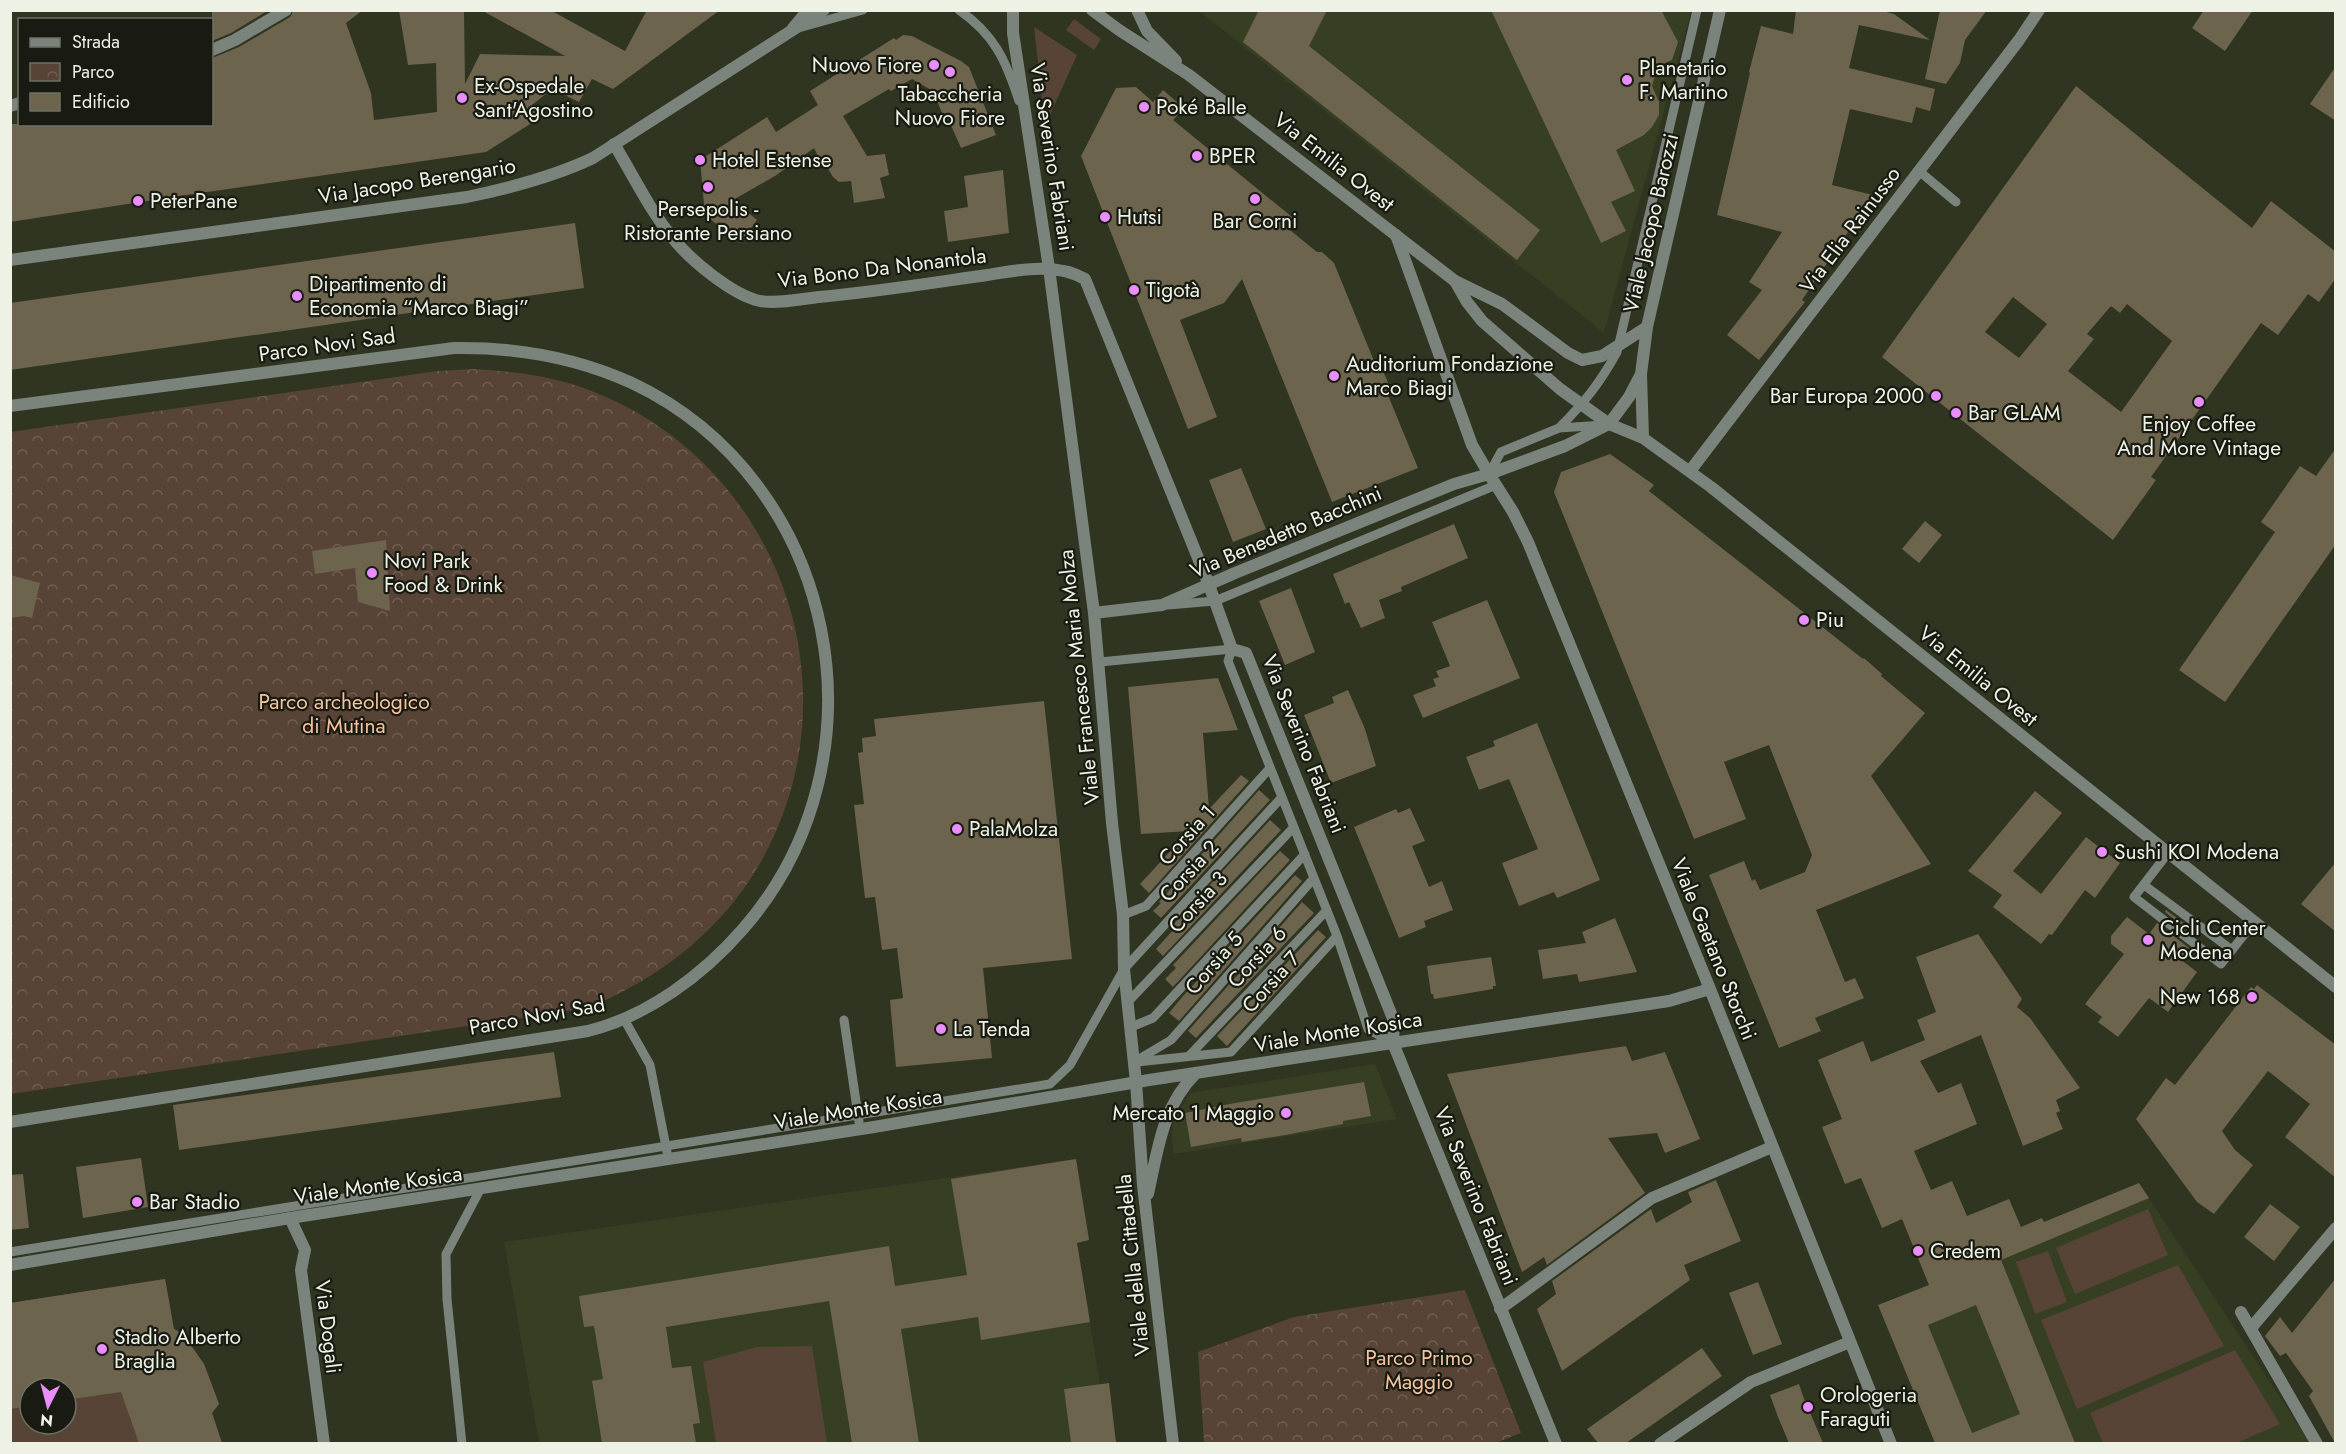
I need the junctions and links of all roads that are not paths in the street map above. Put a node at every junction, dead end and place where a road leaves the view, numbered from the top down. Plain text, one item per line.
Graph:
1 (286, 10) edge
2 (808, 10) edge
3 (824, 10) edge
4 (863, 10) edge
5 (959, 10) edge
6 (1013, 10) edge
7 (1092, 10) edge
8 (1137, 10) edge
9 (1697, 10) edge
10 (1720, 10) edge
11 (2039, 10) edge
12 (791, 30) junction
13 (213, 50) edge
14 (1189, 75) junction
15 (1026, 121) junction
16 (614, 144) junction
17 (1919, 171) junction
18 (1956, 202) dead end
19 (1396, 235) junction
20 (10, 260) edge
21 (1049, 268) junction
22 (1455, 281) junction
23 (1647, 327) junction
24 (1617, 345) junction
25 (1641, 374) junction
26 (10, 406) edge
27 (1582, 406) junction
28 (1609, 424) junction
29 (1559, 428) junction
30 (1643, 438) junction
31 (1690, 471) junction
32 (1493, 480) junction
33 (1209, 585) junction
34 (1215, 601) junction
35 (1162, 605) junction
36 (1094, 613) junction
37 (1232, 649) junction
38 (1100, 662) junction
39 (1270, 768) junction
40 (1282, 797) junction
41 (1294, 826) junction
42 (2168, 853) junction
43 (1305, 854) junction
44 (1314, 878) junction
45 (2144, 885) junction
46 (1326, 910) junction
47 (1123, 915) junction
48 (2254, 922) junction
49 (1337, 936) junction
50 (2232, 950) junction
51 (1124, 969) junction
52 (2336, 987) edge
53 (1710, 989) junction
54 (1128, 1002) junction
55 (624, 1019) junction
56 (844, 1020) dead end
57 (1131, 1027) junction
58 (1393, 1043) junction
59 (1190, 1056) junction
60 (1134, 1062) junction
61 (1196, 1073) junction
62 (1136, 1082) junction
63 (10, 1122) edge
64 (859, 1122) junction
65 (665, 1146) junction
66 (1772, 1147) junction
67 (668, 1160) junction
68 (480, 1190) junction
69 (1146, 1207) junction
70 (290, 1218) junction
71 (2336, 1228) edge
72 (10, 1252) edge
73 (10, 1265) edge
74 (1500, 1309) junction
75 (2241, 1312) dead end
76 (2251, 1328) junction
77 (1850, 1342) junction
78 (324, 1443) edge
79 (462, 1443) edge
80 (1173, 1443) edge
81 (1556, 1443) edge
82 (1660, 1443) edge
83 (1891, 1443) edge
84 (2317, 1443) edge

1 - 13 street
2 - 12 street
3 - 12 street, Via Jacopo Berengario
4 - 12 lane, Via Jacopo Berengario
5 - 15 lane
6 - 15 street, Via Severino Fabriani
7 - 14 street
8 - 14 street
9 - 24 lane
10 - 23 street, Viale Jacopo Barozzi
11 - 17 street, Via Elia Rainusso
12 - 16 street, Via Jacopo Berengario
14 - 19 street, Via Emilia Ovest
15 - 21 street, Via Severino Fabriani
16 - 20 street, Via Jacopo Berengario
16 - 21 street, Via Bono Da Nonantola
17 - 18 lane
17 - 31 street, Via Elia Rainusso
19 - 22 street, Via Emilia Ovest
19 - 32 street, Viale Gaetano Storchi
21 - 33 street, Via Severino Fabriani
21 - 36 street, Viale Francesco Maria Molza
22 - 24 street, Via Emilia Ovest
22 - 27 street, Via Emilia Ovest
23 - 24 street, Via Emilia Ovest
23 - 25 street, Viale Jacopo Barozzi
24 - 27 lane
25 - 28 street
25 - 30 street
26 - 55 street, Parco Novi Sad
27 - 28 street, Via Emilia Ovest
27 - 29 lane
28 - 29 lane
28 - 30 street, Via Emilia Ovest
28 - 32 street, Via Benedetto Bacchini
29 - 32 lane
30 - 31 street, Via Emilia Ovest
31 - 42 street, Via Emilia Ovest
32 - 33 street, Via Benedetto Bacchini
32 - 34 lane
32 - 53 street, Viale Gaetano Storchi
33 - 34 street, Via Severino Fabriani
33 - 35 street, Via Benedetto Bacchini
34 - 35 lane
34 - 37 street, Via Severino Fabriani
35 - 36 street, Via Benedetto Bacchini
36 - 38 street, Viale Francesco Maria Molza
37 - 38 lane
37 - 39 lane
37 - 58 street, Via Severino Fabriani
38 - 47 street, Viale Francesco Maria Molza
39 - 40 lane
39 - 47 lane, Corsia 1
40 - 41 lane
40 - 51 lane, Corsia 2
41 - 43 lane
41 - 54 lane, Corsia 3
42 - 45 lane
42 - 48 street, Via Emilia Ovest
43 - 44 lane
43 - 57 lane
44 - 46 lane
44 - 60 lane, Corsia 5
45 - 50 lane
45 - 50 lane
46 - 49 lane
46 - 59 lane, Corsia 6
47 - 51 street, Viale Francesco Maria Molza
48 - 50 lane
48 - 52 street, Via Emilia Ovest
49 - 58 lane
49 - 59 lane, Corsia 7
51 - 54 street, Viale Francesco Maria Molza
51 - 64 lane, Viale Monte Kosica
53 - 58 street, Viale Monte Kosica
53 - 66 street, Viale Gaetano Storchi
54 - 57 street, Viale Francesco Maria Molza
55 - 63 street, Parco Novi Sad
55 - 65 lane
56 - 64 lane
57 - 60 street, Viale Francesco Maria Molza
58 - 61 street, Viale Monte Kosica
58 - 74 street, Via Severino Fabriani
59 - 60 lane
60 - 62 street, Viale Francesco Maria Molza
61 - 62 street, Viale Monte Kosica
61 - 69 street
62 - 64 street, Viale Monte Kosica
62 - 69 street, Viale della Cittadella
64 - 65 lane, Viale Monte Kosica
64 - 67 street, Viale Monte Kosica
65 - 67 lane
65 - 72 lane, Viale Monte Kosica
66 - 74 street
66 - 77 street, Viale Gaetano Storchi
67 - 68 street, Viale Monte Kosica
68 - 70 street, Viale Monte Kosica
68 - 79 lane
69 - 80 street, Viale della Cittadella
70 - 73 street, Viale Monte Kosica
70 - 78 street, Via Dogali
71 - 76 street
74 - 81 street, Via Severino Fabriani
75 - 76 street
76 - 84 street
77 - 82 street
77 - 83 street, Viale Gaetano Storchi

